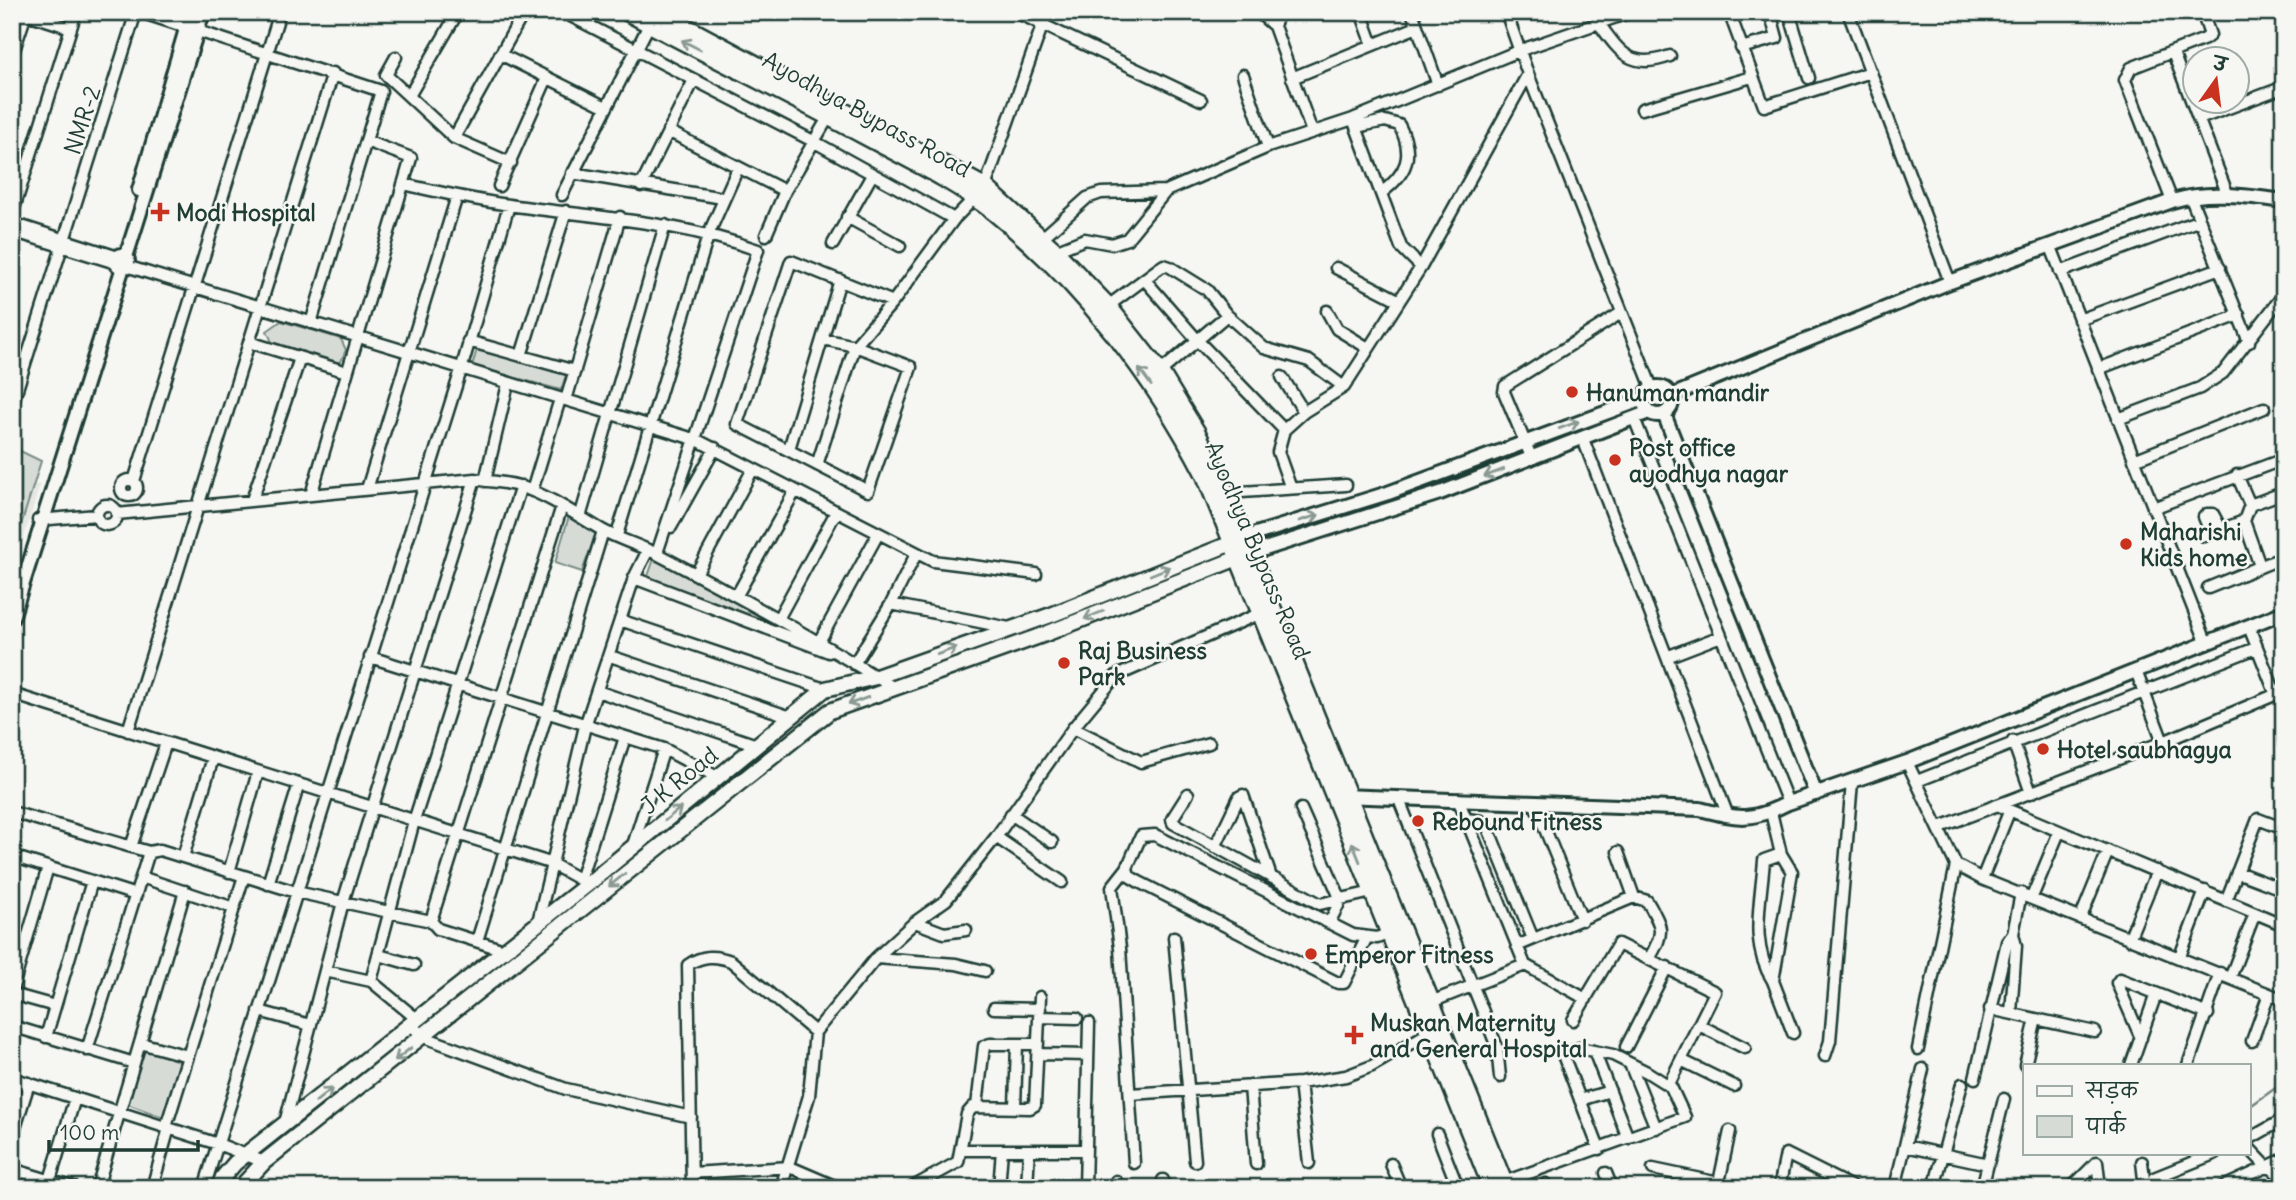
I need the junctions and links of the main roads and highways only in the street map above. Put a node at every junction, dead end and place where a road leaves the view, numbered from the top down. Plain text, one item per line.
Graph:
1 (627, 12) edge
2 (655, 16) edge
3 (980, 194) junction
4 (1241, 548) junction
5 (921, 660) junction
6 (928, 675) junction
7 (1341, 796) junction
8 (583, 890) junction
9 (227, 1172) junction
10 (241, 1186) edge
11 (1501, 1186) edge
12 (219, 1188) edge

1 - 2 main road, Ayodhya Bypass Road
2 - 3 main road, Ayodhya Bypass Road
3 -> 2 main road, Ayodhya Bypass Road
4 -> 3 main road, Ayodhya Bypass Road
3 - 4 main road, Ayodhya Bypass Road
5 -> 4 main road, J K Road
4 -> 6 main road, J K Road
4 - 7 main road, Ayodhya Bypass Road
4 - 7 main road, Ayodhya Bypass Road
5 - 6 main road
8 -> 5 main road, J K Road
6 -> 8 main road, J K Road
7 - 11 main road, Ayodhya Bypass Road
11 -> 7 main road, Ayodhya Bypass Road
9 -> 8 main road, J K Road
8 -> 10 main road, J K Road
9 - 10 main road
9 - 12 main road, J K Road

